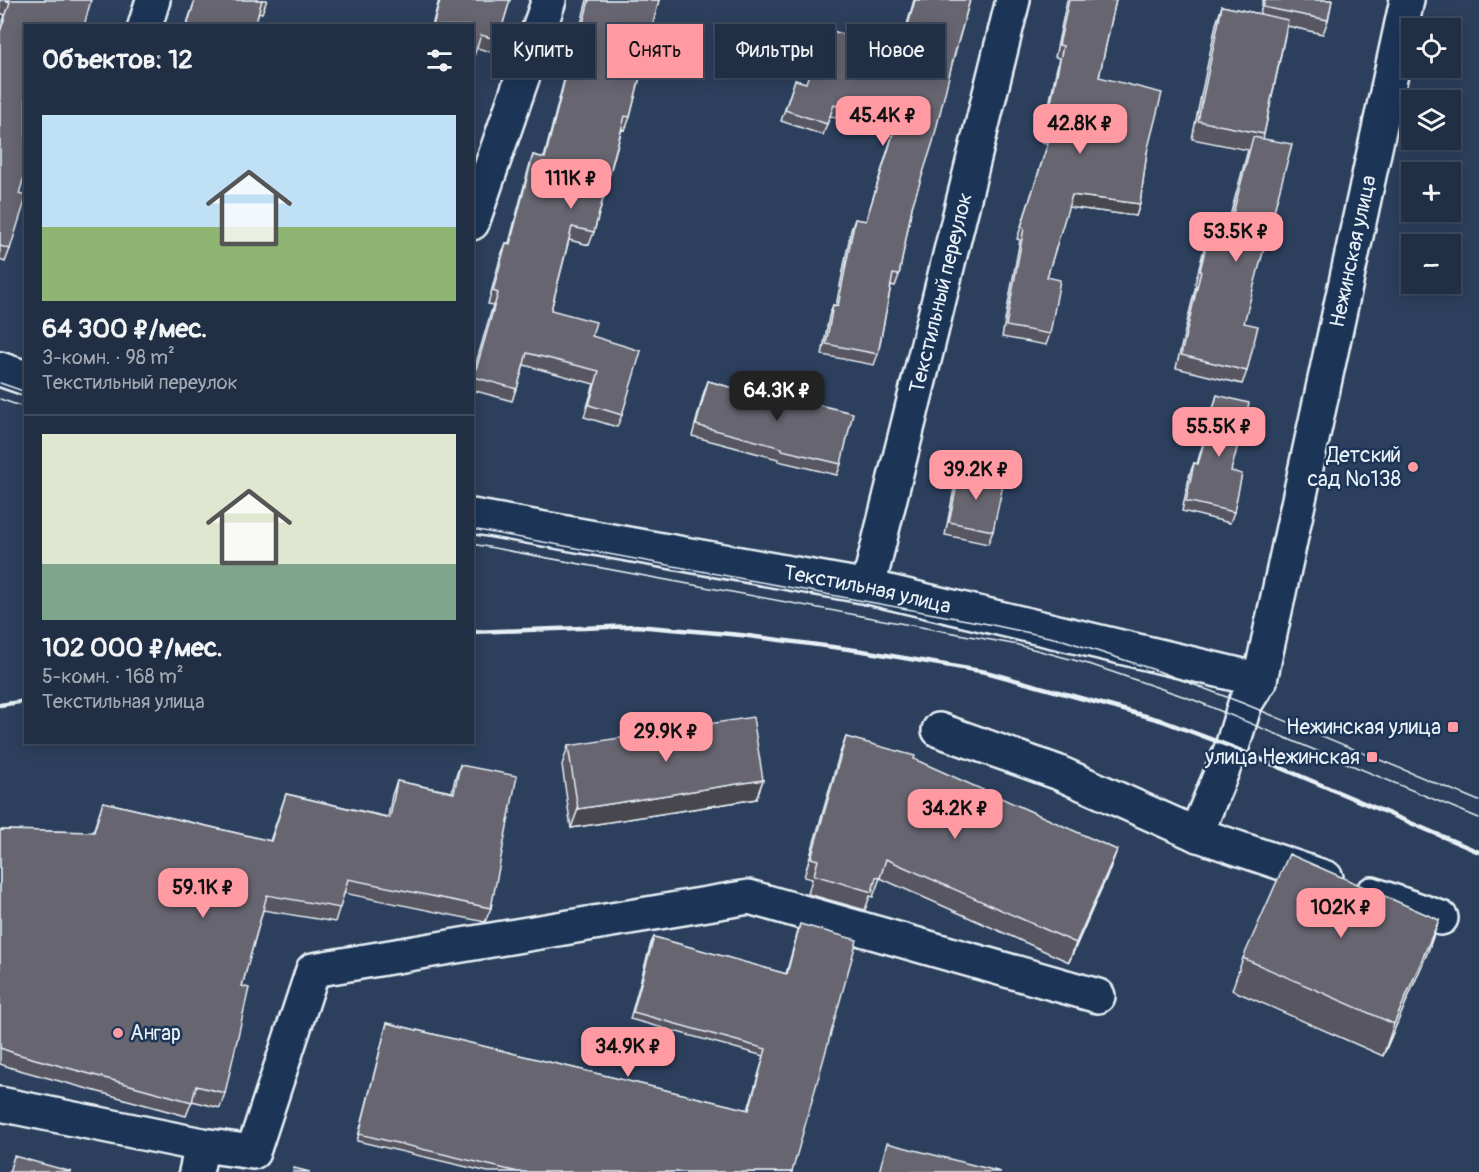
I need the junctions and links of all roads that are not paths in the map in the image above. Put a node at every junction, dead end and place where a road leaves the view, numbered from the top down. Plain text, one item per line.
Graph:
1 (153, 0) edge
2 (549, 0) edge
3 (1013, 0) edge
4 (1407, 0) edge
5 (146, 24) edge
6 (474, 217) edge
7 (0, 369) edge
8 (24, 377) edge
9 (474, 516) edge
10 (868, 587) junction
11 (1260, 680) junction
12 (939, 730) dead end
13 (1196, 834) junction
14 (1441, 918) edge
15 (1098, 996) dead end
16 (0, 1104) edge
17 (199, 1159) edge

1 - 5 street
2 - 6 street
3 - 10 street, Текстильный переулок
4 - 11 street, Нежинская улица
7 - 8 street
9 - 10 street, Текстильная улица
10 - 11 street, Текстильная улица
11 - 13 street, Нежинская улица
12 - 13 street
13 - 14 street
15 - 17 street
16 - 17 street

